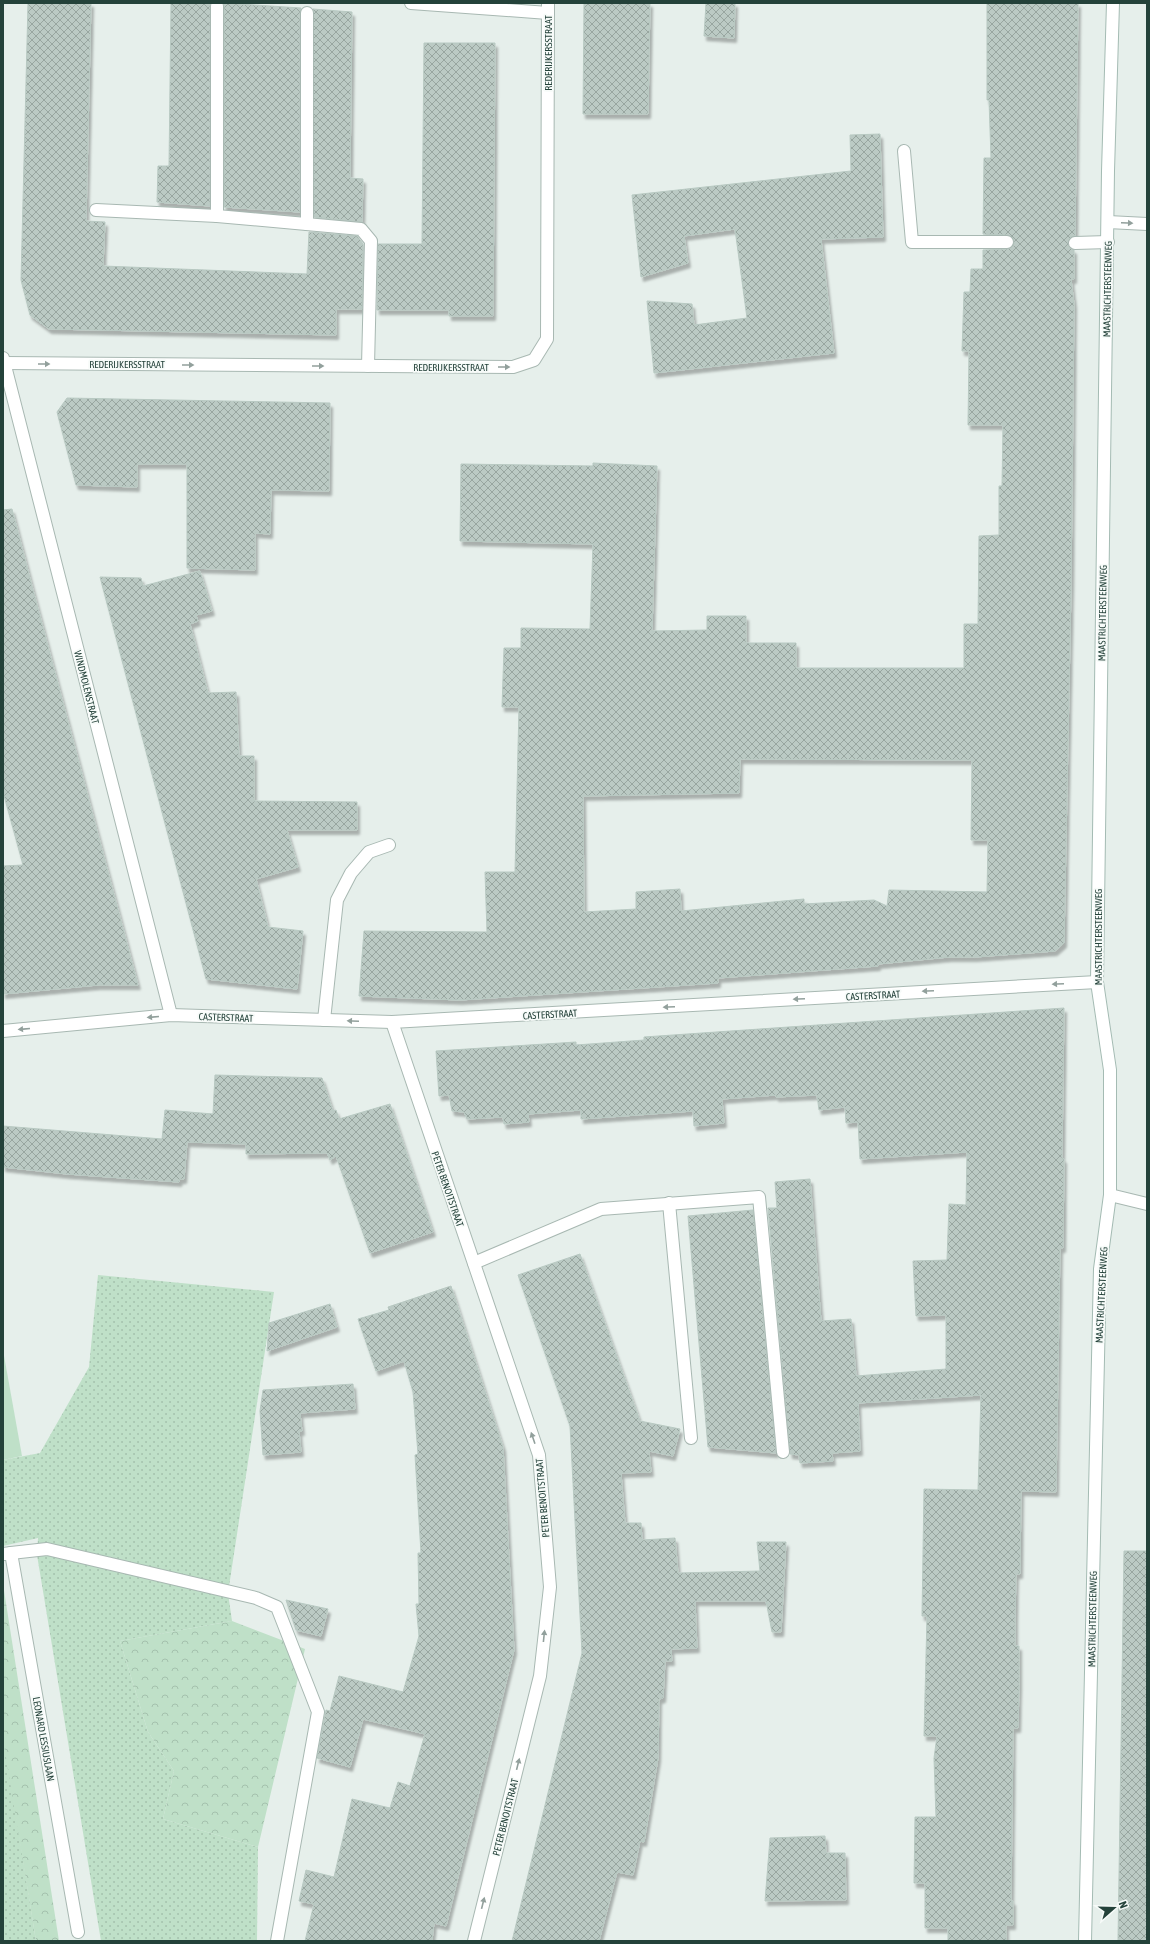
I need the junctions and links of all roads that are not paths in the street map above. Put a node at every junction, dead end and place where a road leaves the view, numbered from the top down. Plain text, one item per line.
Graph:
1 (411, 3) edge
2 (1113, 3) edge
3 (216, 6) dead end
4 (548, 8) edge
5 (307, 13) dead end
6 (904, 151) dead end
7 (96, 210) dead end
8 (217, 216) junction
9 (1108, 222) junction
10 (307, 224) junction
11 (1147, 224) edge
12 (1007, 242) dead end
13 (1108, 242) junction
14 (1075, 243) dead end
15 (4, 361) edge
16 (368, 366) junction
17 (388, 845) dead end
18 (1097, 982) junction
19 (171, 1015) junction
20 (324, 1020) junction
21 (392, 1022) junction
22 (3, 1031) edge
23 (1110, 1195) junction
24 (669, 1203) junction
25 (1147, 1204) edge
26 (474, 1262) junction
27 (691, 1438) dead end
28 (783, 1452) dead end
29 (7, 1553) edge
30 (78, 1932) dead end
31 (277, 1941) edge
32 (474, 1941) edge
33 (1084, 1941) edge

1 - 4 street
2 - 9 street, MAASTRICHTERSTEENWEG
3 - 8 street
16 -> 4 street, REDERIJKERSSTRAAT
5 - 10 street
6 - 12 street
7 - 8 street
8 - 10 street
9 -> 11 street
9 - 13 street, MAASTRICHTERSTEENWEG
10 - 16 street
13 - 14 street
13 - 18 street, MAASTRICHTERSTEENWEG
15 -> 16 street, REDERIJKERSSTRAAT
15 - 19 street, WINDMOLENSTRAAT
17 - 20 street
18 -> 21 street, CASTERSTRAAT
18 - 23 street, MAASTRICHTERSTEENWEG
19 - 20 street, CASTERSTRAAT
19 -> 22 street, CASTERSTRAAT
21 -> 20 street, CASTERSTRAAT
21 - 26 street, PETER BENOITSTRAAT
23 - 25 street
23 - 33 street, MAASTRICHTERSTEENWEG
24 - 26 street
24 - 27 street
24 - 28 street
32 -> 26 street, PETER BENOITSTRAAT
29 - 30 street, LEONARD LESSIUSLAAN
29 - 31 street

